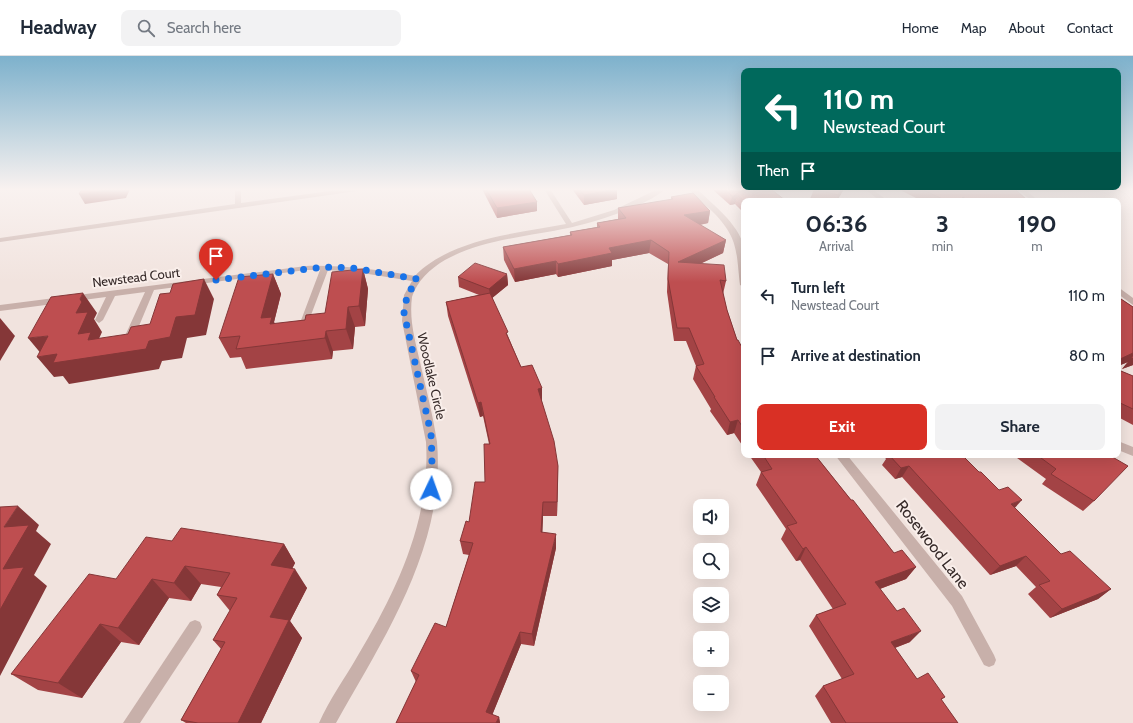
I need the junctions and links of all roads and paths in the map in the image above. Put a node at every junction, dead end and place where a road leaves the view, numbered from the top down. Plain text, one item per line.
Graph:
1 (139, 220) edge
2 (567, 220) edge
3 (587, 220) edge
4 (723, 220) edge
5 (570, 225) junction
6 (0, 240) edge
7 (741, 257) edge
8 (325, 267) junction
9 (417, 279) junction
10 (150, 289) junction
11 (1121, 292) edge
12 (112, 294) junction
13 (1133, 302) edge
14 (0, 308) edge
15 (99, 320) dead end
16 (304, 323) edge
17 (128, 340) edge
18 (1121, 446) edge
19 (1133, 452) edge
20 (843, 458) edge
21 (195, 627) dead end
22 (989, 660) dead end
23 (132, 723) edge
24 (328, 723) edge

1 - 6 street
2 - 5 street
3 - 5 street, Woodlake Circle
4 - 7 street
5 - 9 street, Woodlake Circle
8 - 9 street, Newstead Court
8 - 10 street, Newstead Court
8 - 16 street
9 - 24 street, Woodlake Circle
10 - 12 street, Newstead Court
10 - 17 street
11 - 13 street
12 - 14 street, Newstead Court
12 - 15 street
18 - 19 street
20 - 22 street, Rosewood Lane
21 - 23 street

